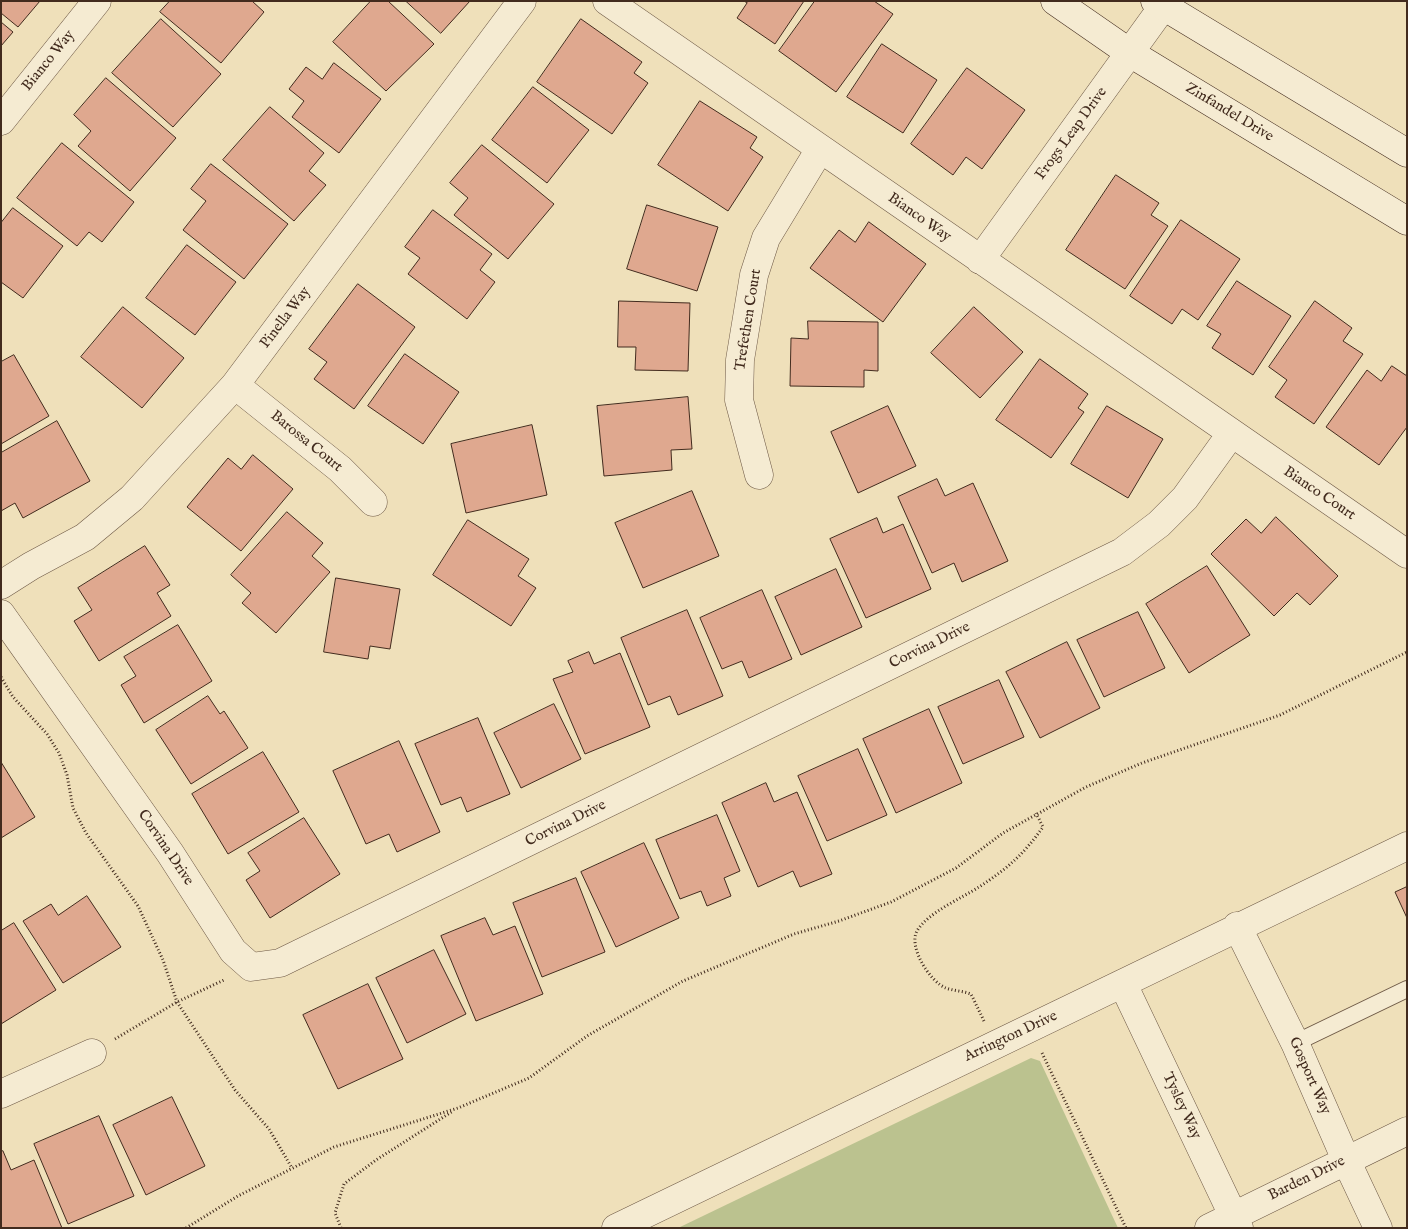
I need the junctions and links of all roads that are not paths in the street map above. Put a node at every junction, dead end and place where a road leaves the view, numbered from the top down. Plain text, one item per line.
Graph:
1 (97, 1) edge
2 (522, 1) edge
3 (607, 1) edge
4 (1055, 1) edge
5 (1162, 3) edge
6 (1130, 53) junction
7 (1, 121) edge
8 (820, 149) junction
9 (1407, 153) edge
10 (1407, 221) edge
11 (980, 260) junction
12 (235, 385) junction
13 (1231, 434) junction
14 (759, 475) dead end
15 (373, 502) dead end
16 (1407, 554) edge
17 (1, 585) edge
18 (1, 614) edge
19 (1407, 846) edge
20 (1237, 926) junction
21 (1123, 984) junction
22 (1407, 989) edge
23 (1295, 1043) junction
24 (92, 1053) road end
25 (1, 1094) edge
26 (1407, 1131) edge
27 (1346, 1160) junction
28 (1236, 1222) edge
29 (616, 1228) edge
30 (1208, 1228) edge
31 (1378, 1228) edge

1 - 7 street, Bianco Way
2 - 12 street, Pinella Way
3 - 8 street, Bianco Way
4 - 6 street, Zinfandel Drive
5 - 6 street, Frogs Leap Drive
5 - 9 street
6 - 10 street, Zinfandel Drive
6 - 11 street, Frogs Leap Drive
8 - 11 street, Bianco Way
8 - 14 street, Trefethen Court
11 - 13 street, Bianco Way
12 - 15 street, Barossa Court
12 - 17 street, Pinella Way
13 - 16 street, Bianco Court
13 - 18 street, Corvina Drive
19 - 20 street, Arrington Drive
20 - 21 street, Arrington Drive
20 - 23 street, Gosport Way
21 - 28 street, Tysley Way
21 - 29 street, Arrington Drive
22 - 23 lane
23 - 27 street, Gosport Way
24 - 25 street
26 - 27 street, Barden Drive
27 - 28 street, Barden Drive
27 - 31 street, Gosport Way
28 - 30 street, Barden Drive

